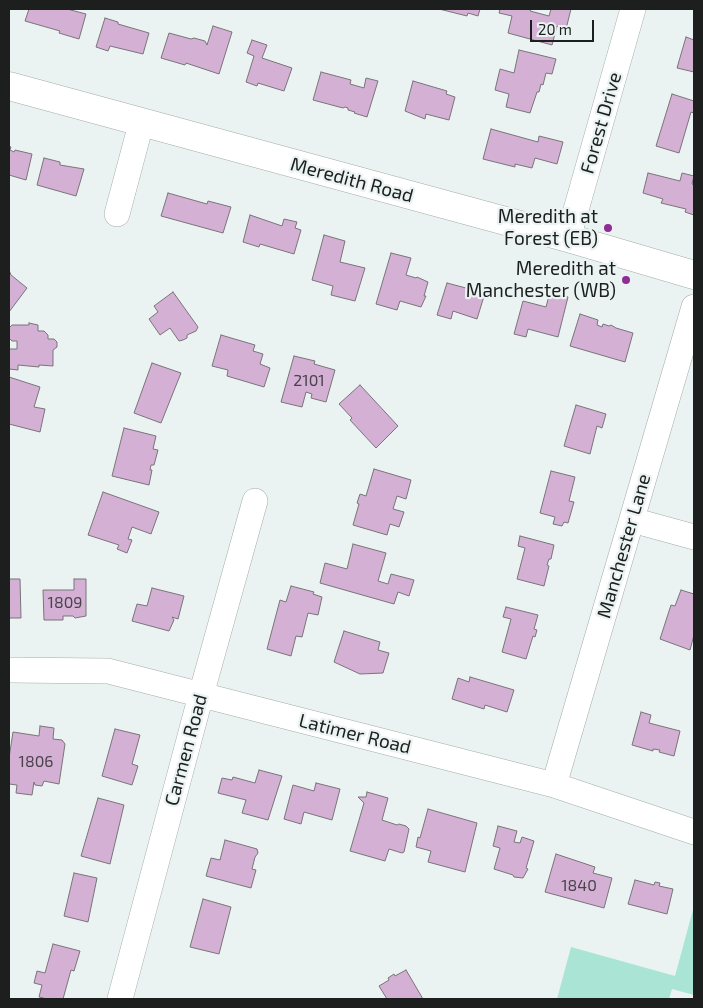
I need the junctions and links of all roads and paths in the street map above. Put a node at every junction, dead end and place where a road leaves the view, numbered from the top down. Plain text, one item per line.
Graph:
1 (633, 9) edge
2 (9, 86) edge
3 (141, 124) junction
4 (117, 214) dead end
5 (568, 238) junction
6 (694, 274) edge
7 (694, 307) edge
8 (256, 501) dead end
9 (632, 520) junction
10 (694, 537) edge
11 (9, 670) edge
12 (201, 694) junction
13 (554, 785) junction
14 (694, 832) edge
15 (120, 999) edge

1 - 5 street, Forest Drive
2 - 3 street, Meredith Road
3 - 4 street
3 - 5 street, Meredith Road
5 - 6 street, Meredith Road
7 - 9 street, Manchester Lane
8 - 12 street, Carmen Road
9 - 10 street
9 - 13 street, Manchester Lane
11 - 12 street, Latimer Road
12 - 13 street, Latimer Road
12 - 15 street, Carmen Road
13 - 14 street, Latimer Road

